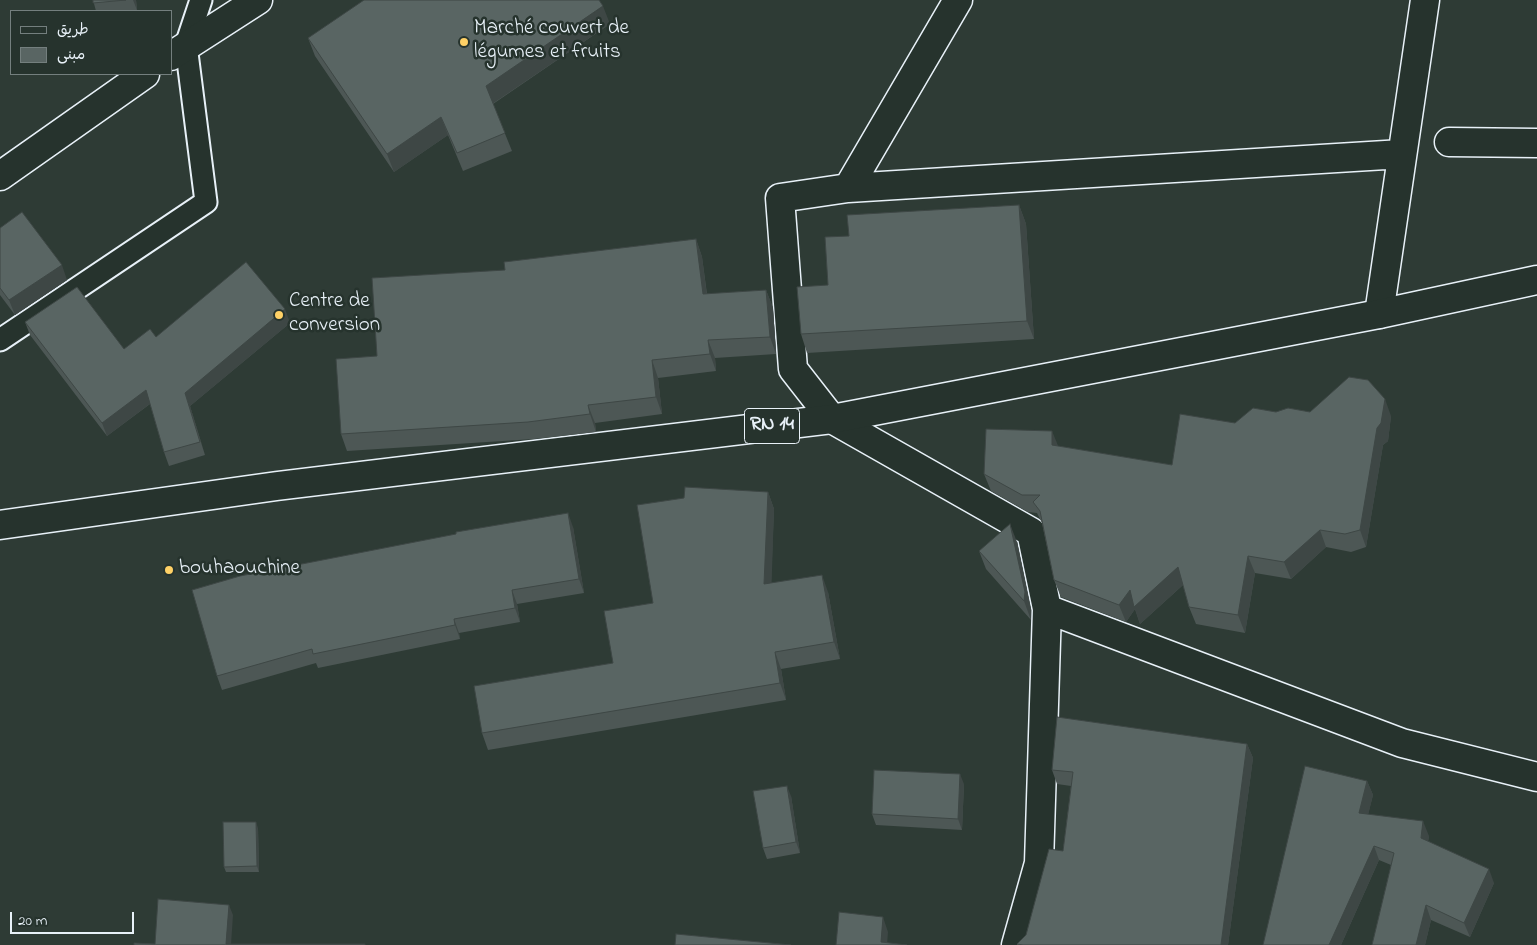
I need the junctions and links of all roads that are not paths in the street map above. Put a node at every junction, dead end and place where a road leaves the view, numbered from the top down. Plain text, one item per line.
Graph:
1 (201, 0) edge
2 (258, 0) edge
3 (958, 0) edge
4 (1425, 0) edge
5 (179, 50) edge
6 (145, 75) edge
7 (1449, 142) dead end
8 (1537, 143) edge
9 (1402, 154) junction
10 (0, 176) edge
11 (848, 188) junction
12 (1537, 280) edge
13 (1378, 314) junction
14 (0, 340) edge
15 (832, 419) junction
16 (0, 525) edge
17 (1047, 609) junction
18 (1537, 777) edge
19 (1016, 945) edge

1 - 5 lane
2 - 5 street
3 - 11 street
4 - 9 street
5 - 14 lane
6 - 10 street
7 - 8 street
9 - 11 street
9 - 13 street
11 - 15 street
12 - 13 street, RN 14
13 - 15 street, RN 14
15 - 16 street, RN 14
15 - 17 street
17 - 18 street
17 - 19 street

